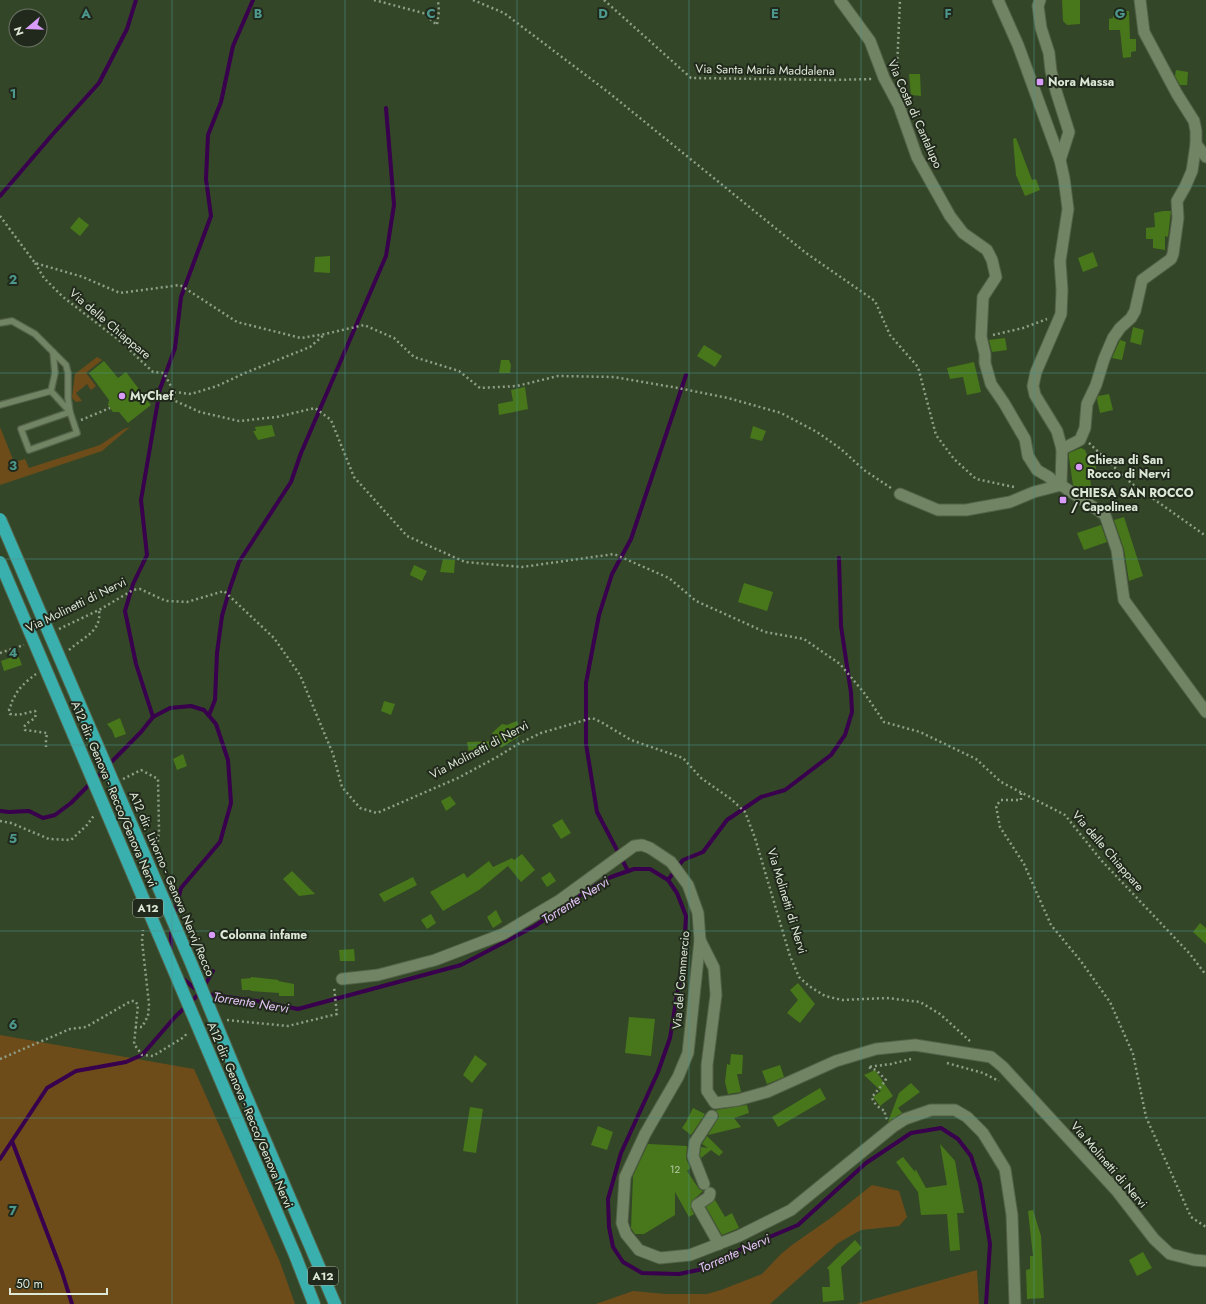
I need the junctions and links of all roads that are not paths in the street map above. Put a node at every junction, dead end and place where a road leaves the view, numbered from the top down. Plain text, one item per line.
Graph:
1 (840, 0) edge
2 (998, 0) edge
3 (1007, 0) edge
4 (1040, 0) edge
5 (1140, 0) edge
6 (1004, 13) junction
7 (1206, 134) edge
8 (1196, 144) junction
9 (1206, 157) edge
10 (1060, 160) junction
11 (0, 323) edge
12 (54, 352) junction
13 (51, 391) junction
14 (0, 405) edge
15 (70, 412) junction
16 (1062, 449) junction
17 (1059, 485) junction
18 (900, 494) road end
19 (0, 519) edge
20 (0, 562) edge
21 (1206, 712) edge
22 (700, 940) junction
23 (342, 979) road end
24 (712, 1116) dead end
25 (719, 1244) junction
26 (1206, 1260) edge
27 (314, 1304) edge
28 (335, 1304) edge
29 (1015, 1304) edge

1 - 17 street, Via Costa di Cantalupo
2 - 6 street
3 - 6 street
4 - 10 street
5 - 8 street
6 - 10 street
7 - 8 street
8 - 9 street
8 - 16 street
10 - 16 street
11 - 12 lane
12 - 13 lane
12 - 15 lane
13 - 14 lane
13 - 15 lane
15 - 15 lane
16 - 17 street
17 - 18 street
17 - 21 street, Via Costa di Cantalupo
19 - 28 highway, A12 dir. Livorno - Genova Nervi/Recco / A12, bridge
20 - 27 highway, A12 dir. Genova - Recco/Genova Nervi / A12, bridge
22 - 23 street, Via del Commercio
22 - 25 street, Via del Commercio
22 - 26 street, Via Molinetti di Nervi
24 - 25 street
25 - 29 street, Via del Commercio

